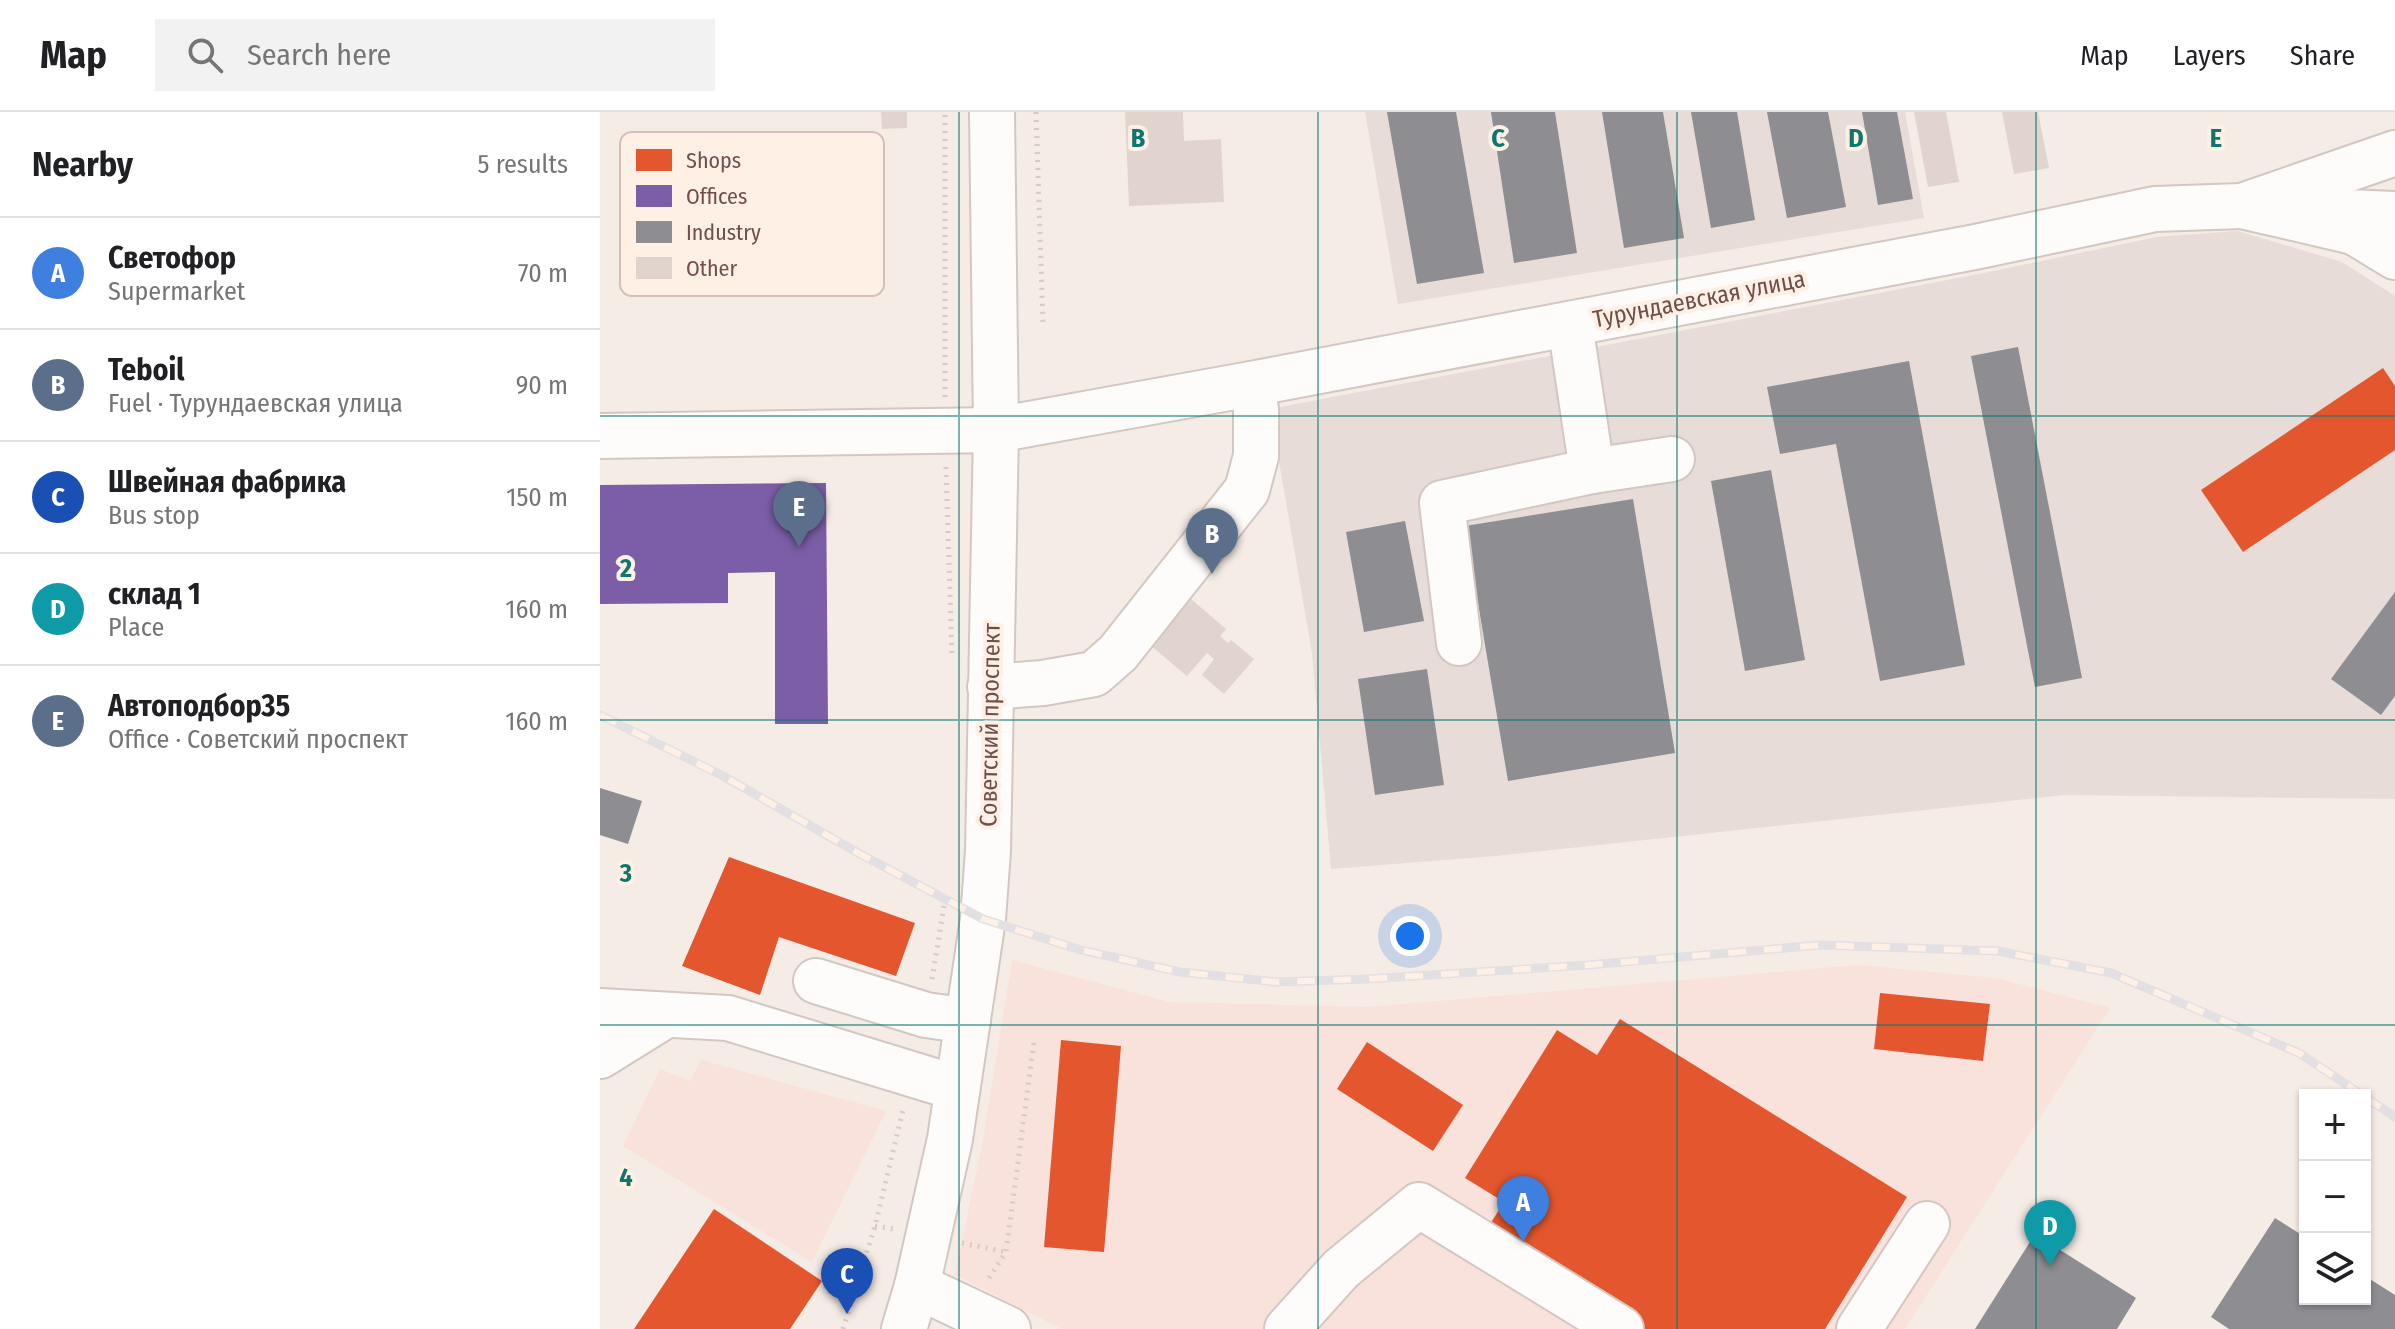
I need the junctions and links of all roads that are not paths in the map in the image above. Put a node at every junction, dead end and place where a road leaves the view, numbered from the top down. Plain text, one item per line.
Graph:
1 (992, 112) edge
2 (2395, 153) edge
3 (2242, 206) junction
4 (2395, 214) edge
5 (2395, 257) edge
6 (1570, 324) junction
7 (1251, 384) junction
8 (996, 430) junction
9 (600, 436) edge
10 (1672, 459) dead end
11 (1592, 471) junction
12 (1459, 643) dead end
13 (990, 687) junction
14 (816, 981) dead end
15 (600, 1011) edge
16 (666, 1015) junction
17 (968, 1021) junction
18 (600, 1056) edge
19 (957, 1088) junction
20 (1927, 1224) dead end
21 (917, 1286) junction
22 (904, 1329) edge
23 (1008, 1329) edge
24 (1287, 1329) edge
25 (1621, 1329) edge
26 (1859, 1329) edge

1 - 8 street, Советский проспект
2 - 3 street, Турундаевская улица
3 - 4 street
3 - 5 street
3 - 6 street, Турундаевская улица
6 - 7 street, Турундаевская улица
6 - 11 street
7 - 8 street, Турундаевская улица
7 - 13 street
8 - 9 street, Турундаевская улица
8 - 13 street, Советский проспект
10 - 11 street
11 - 12 street
13 - 17 street, Советский проспект
14 - 17 street
15 - 16 street
16 - 18 street
16 - 19 street
17 - 19 street, Советский проспект
19 - 21 street, Советский проспект
20 - 26 street
21 - 22 street, Советский проспект
21 - 23 street
24 - 25 street

